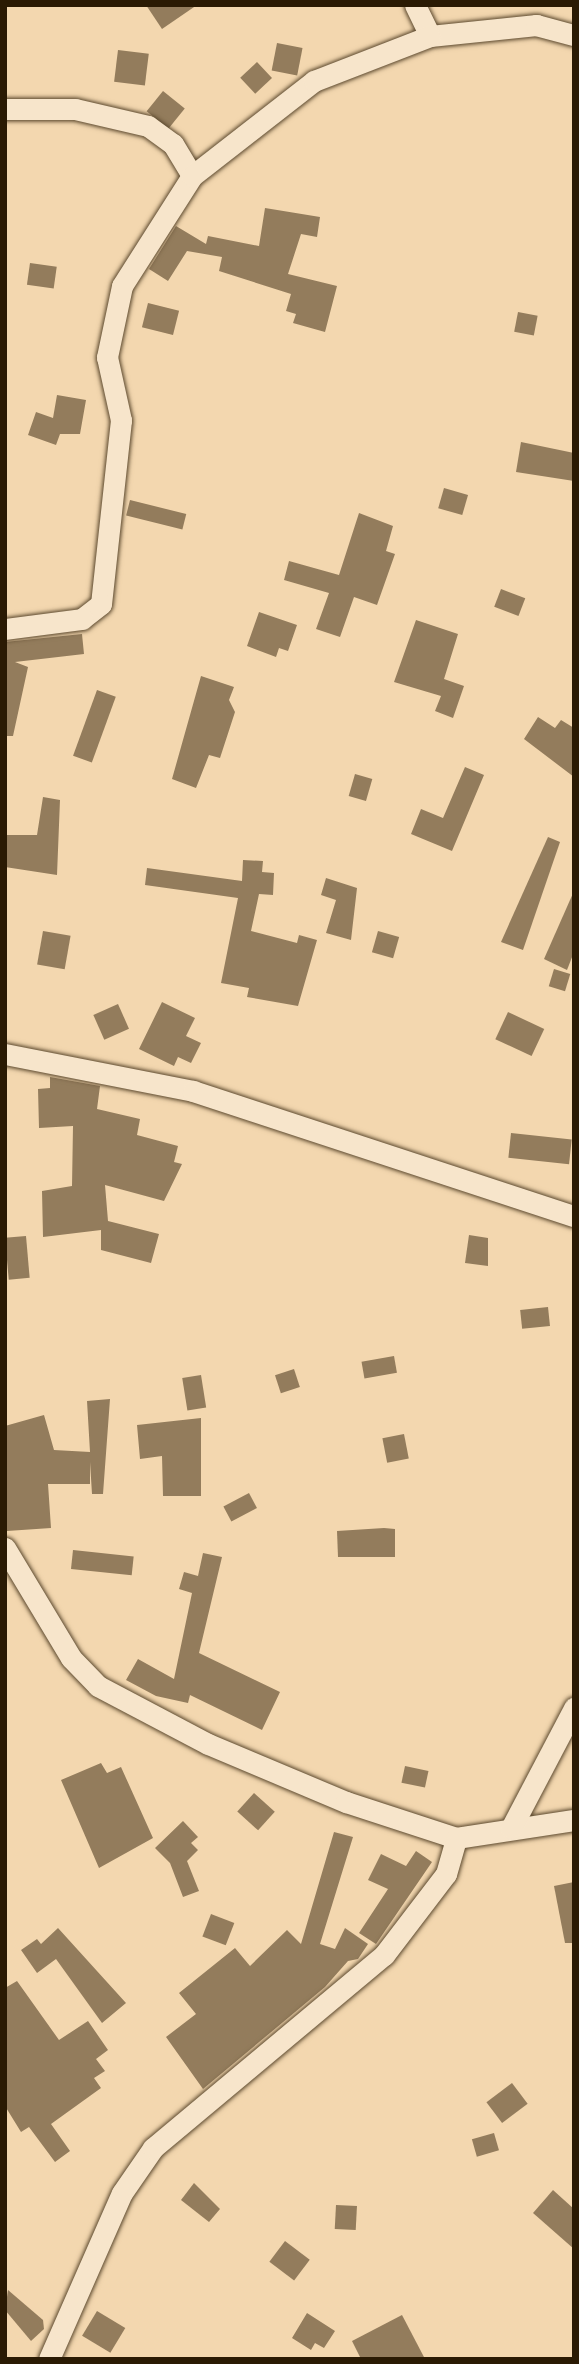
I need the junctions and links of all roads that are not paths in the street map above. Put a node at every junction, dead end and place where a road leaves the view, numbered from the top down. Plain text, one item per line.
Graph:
1 (415, 5) edge
2 (574, 35) edge
3 (430, 36) junction
4 (5, 109) edge
5 (191, 176) junction
6 (5, 629) edge
7 (5, 1054) edge
8 (574, 1216) edge
9 (5, 1548) edge
10 (574, 1708) edge
11 (574, 1819) edge
12 (511, 1828) junction
13 (456, 1838) junction
14 (49, 2359) edge

1 - 3 street
2 - 3 street
3 - 5 street
4 - 5 street
5 - 6 street
7 - 8 street
9 - 13 street
10 - 12 street
11 - 12 street
12 - 13 street
13 - 14 street

